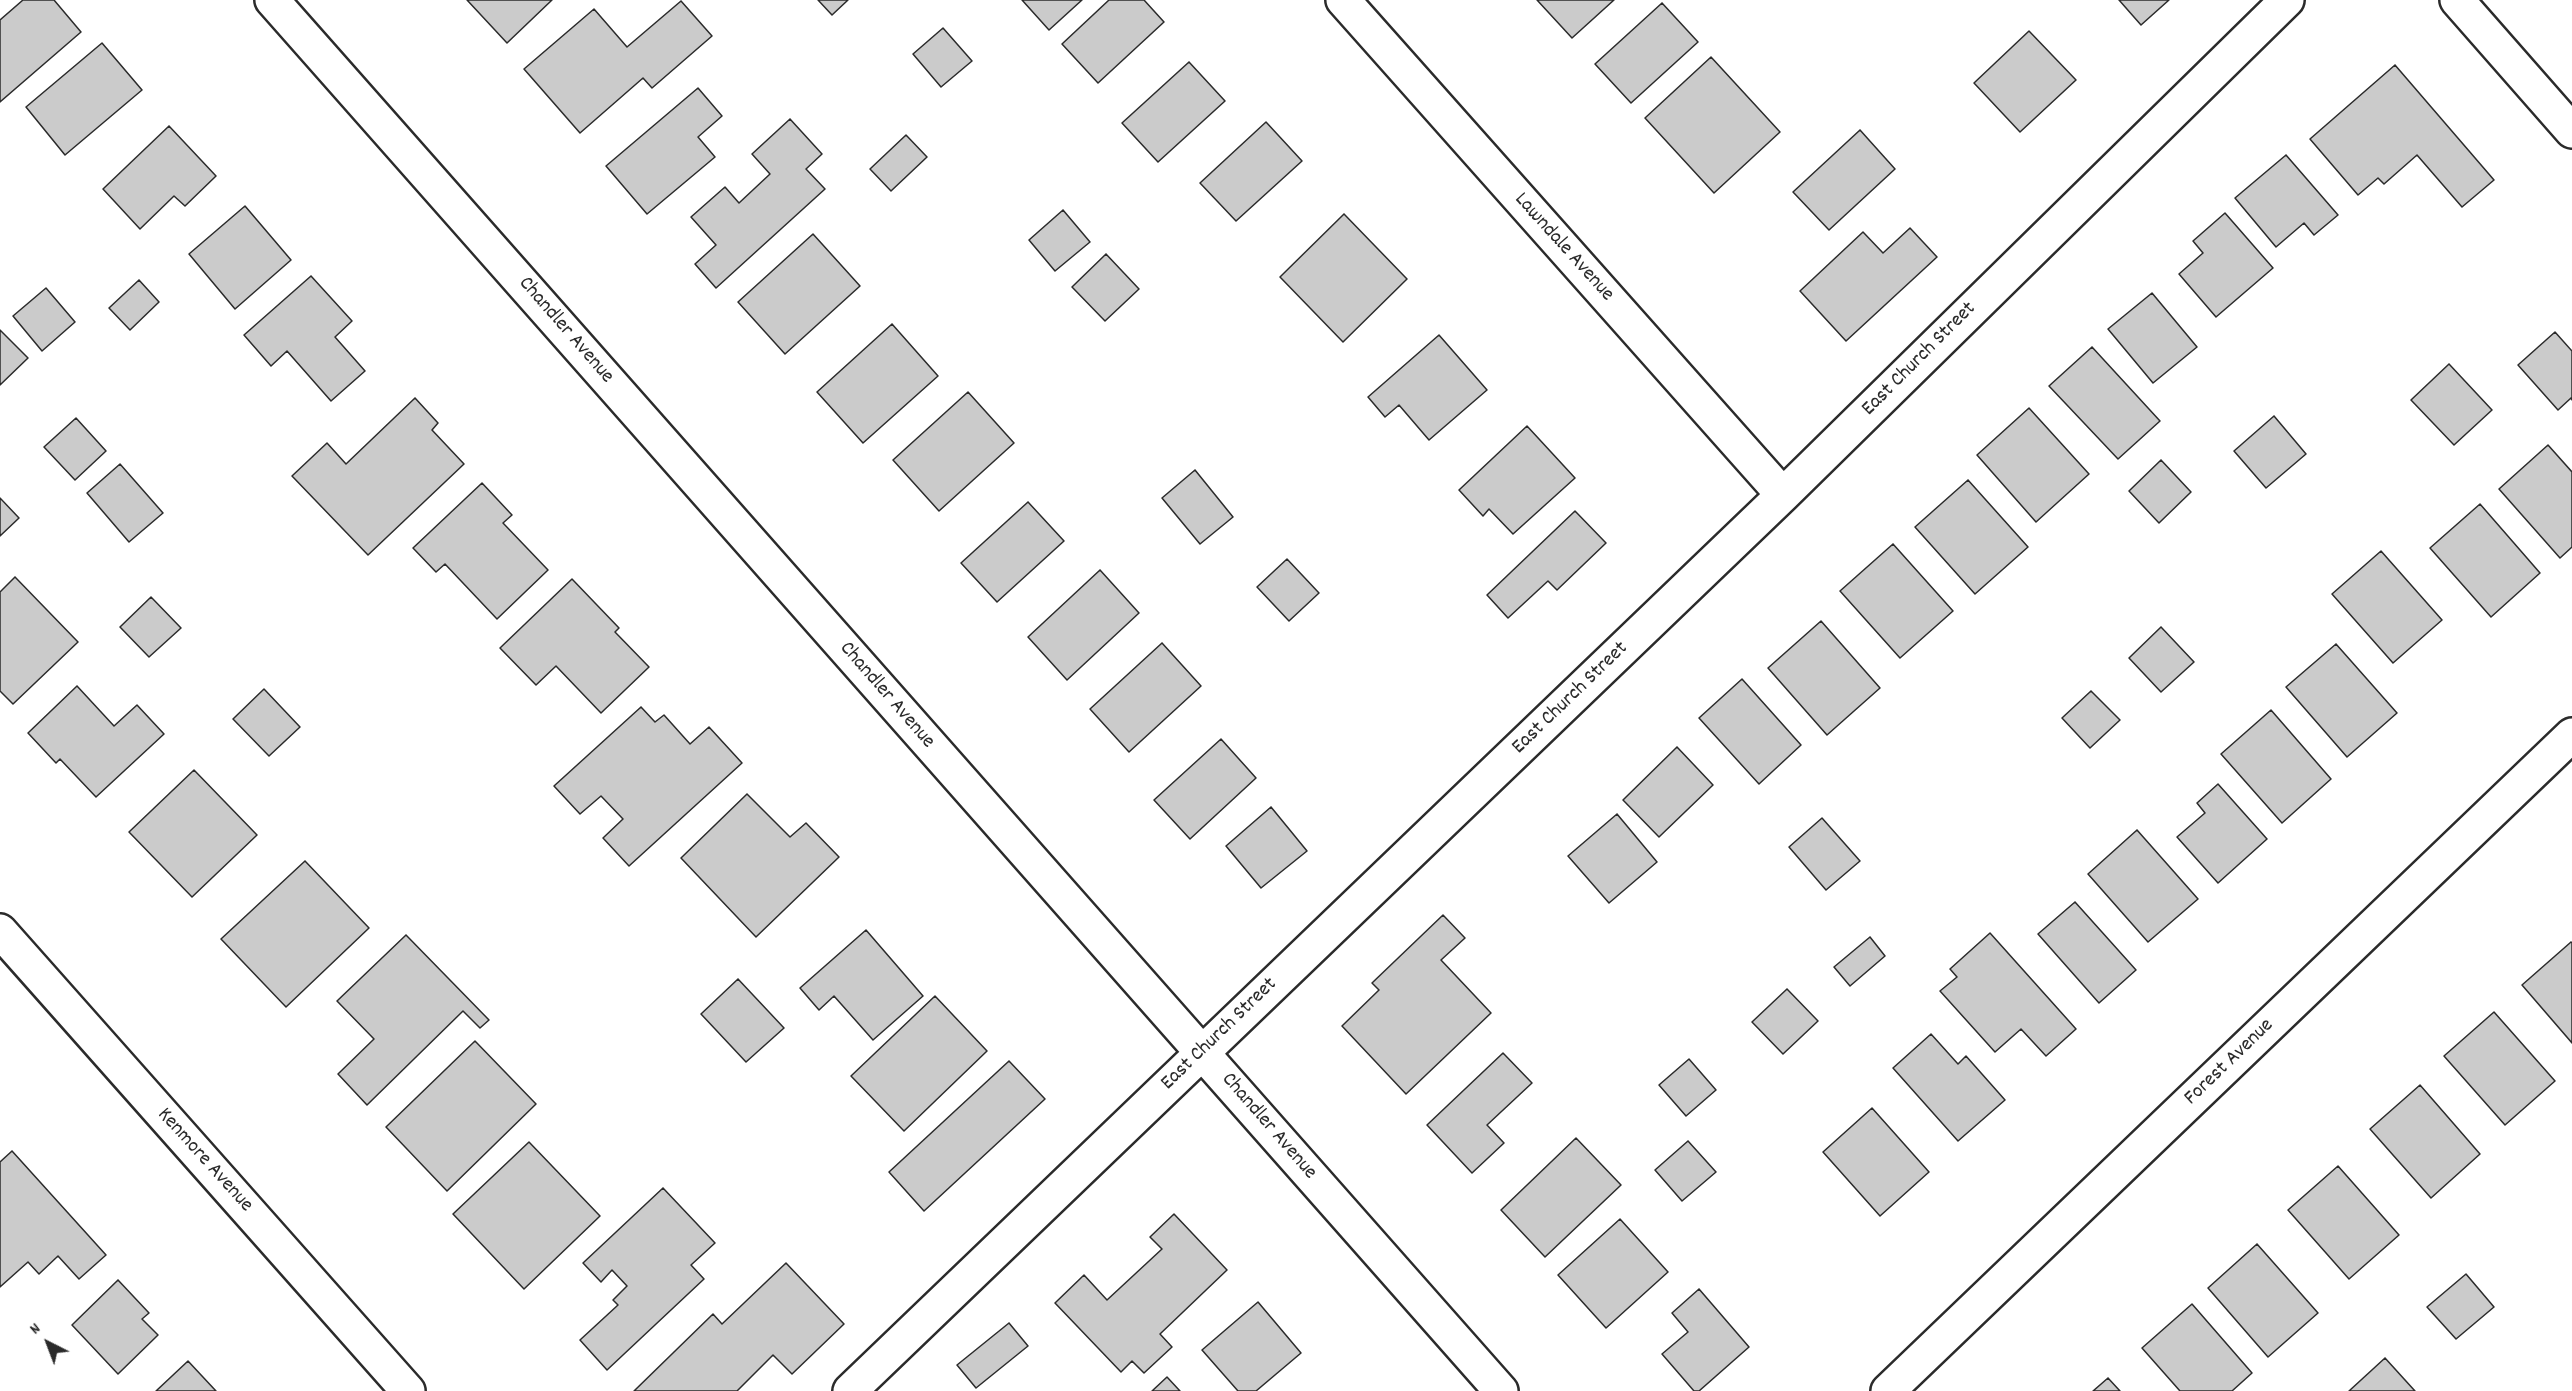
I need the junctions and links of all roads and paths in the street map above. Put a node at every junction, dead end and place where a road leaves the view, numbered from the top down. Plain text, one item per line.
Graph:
1 (272, 0) edge
2 (1343, 0) edge
3 (2287, 0) edge
4 (2457, 0) edge
5 (2572, 130) edge
6 (1783, 495) junction
7 (2572, 735) edge
8 (0, 931) edge
9 (1202, 1053) junction
10 (408, 1391) edge
11 (850, 1391) edge
12 (1501, 1391) edge
13 (1888, 1391) edge

1 - 9 street, Chandler Avenue
2 - 6 street, Lawndale Avenue
3 - 6 street, East Church Street
4 - 5 street
6 - 9 street, East Church Street
7 - 13 street, Forest Avenue
8 - 10 street, Kenmore Avenue
9 - 11 street, East Church Street
9 - 12 street, Chandler Avenue

